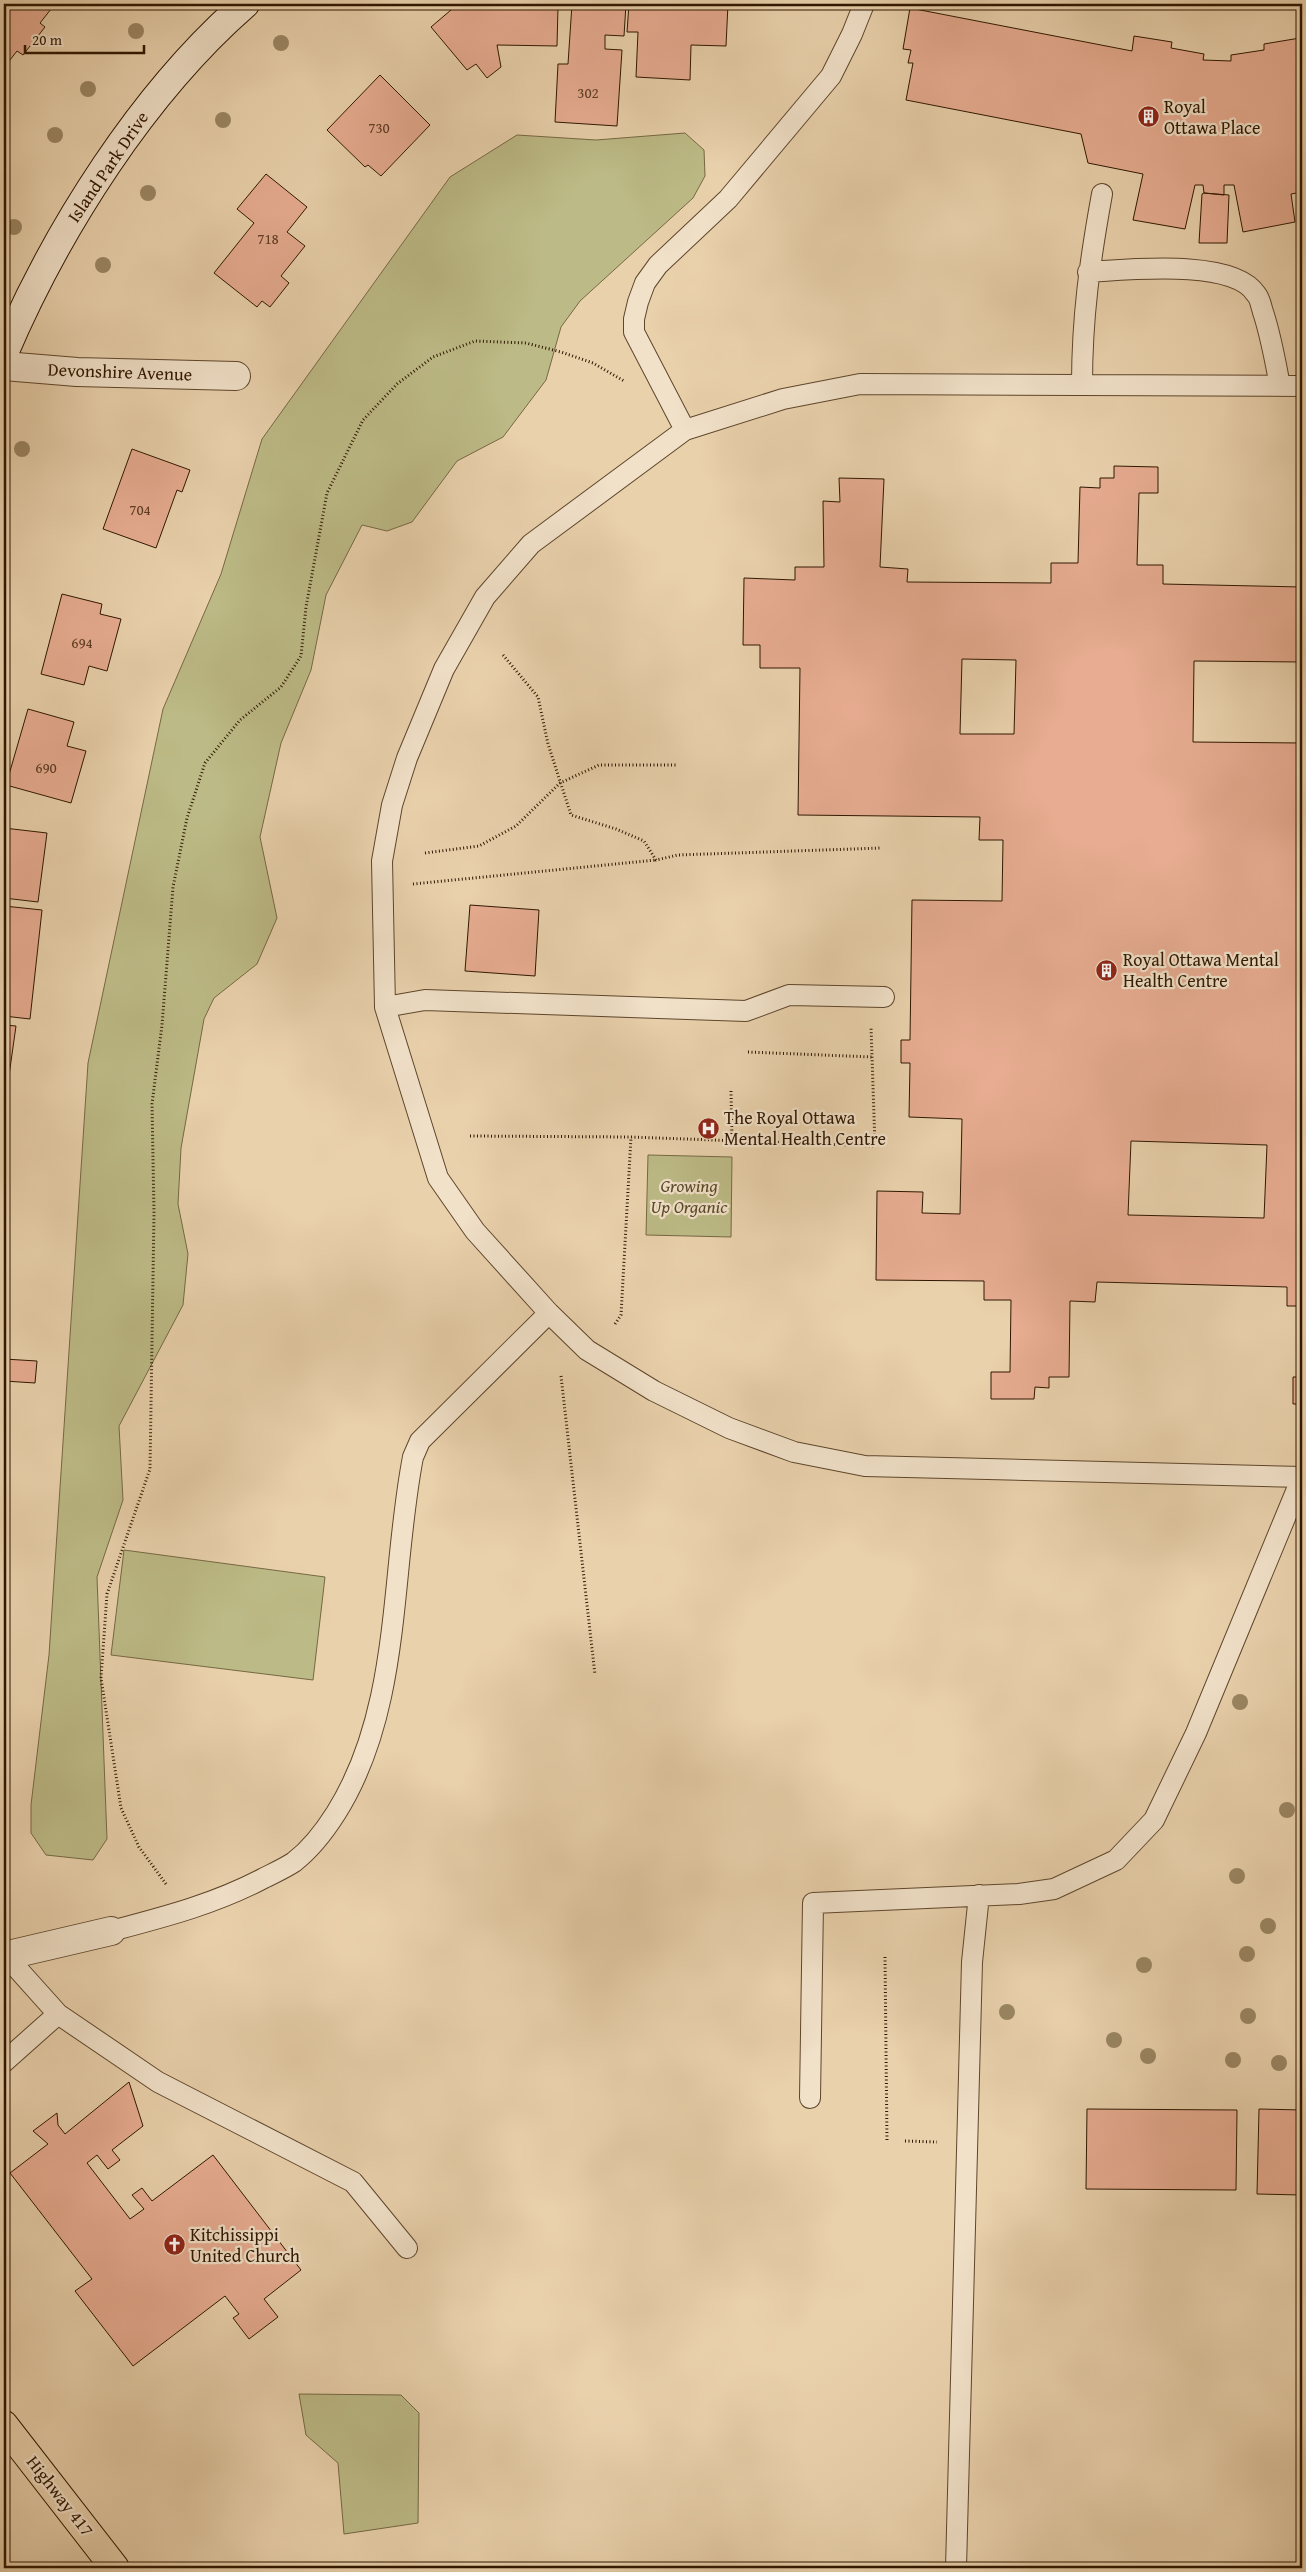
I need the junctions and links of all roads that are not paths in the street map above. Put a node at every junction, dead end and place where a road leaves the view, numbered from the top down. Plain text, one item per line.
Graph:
1 (245, 4) edge
2 (864, 4) edge
3 (1102, 194) dead end
4 (1088, 272) junction
5 (4, 353) edge
6 (4, 366) edge
7 (236, 376) dead end
8 (1082, 384) junction
9 (1280, 386) junction
10 (1302, 386) edge
11 (685, 430) junction
12 (876, 997) road end
13 (385, 1007) junction
14 (549, 1314) junction
15 (1302, 1478) edge
16 (980, 1895) junction
17 (111, 1931) joint
18 (5, 1956) edge
19 (58, 2014) junction
20 (4, 2062) edge
21 (810, 2098) dead end
22 (407, 2248) dead end
23 (4, 2425) edge
24 (115, 2568) edge
25 (956, 2568) edge

1 - 5 main road, Island Park Drive
2 - 11 lane
3 - 4 lane
4 - 8 lane
4 - 9 lane
6 - 7 main road, Devonshire Avenue
8 - 9 lane
8 - 11 lane
9 - 10 lane
11 - 13 lane
12 - 13 lane
13 - 14 lane
14 - 15 lane
14 - 17 lane
15 - 16 lane
16 - 21 lane
16 - 25 lane
17 - 18 main road
18 - 19 lane
19 - 20 lane
19 - 22 lane
23 - 24 highway, Highway 417

